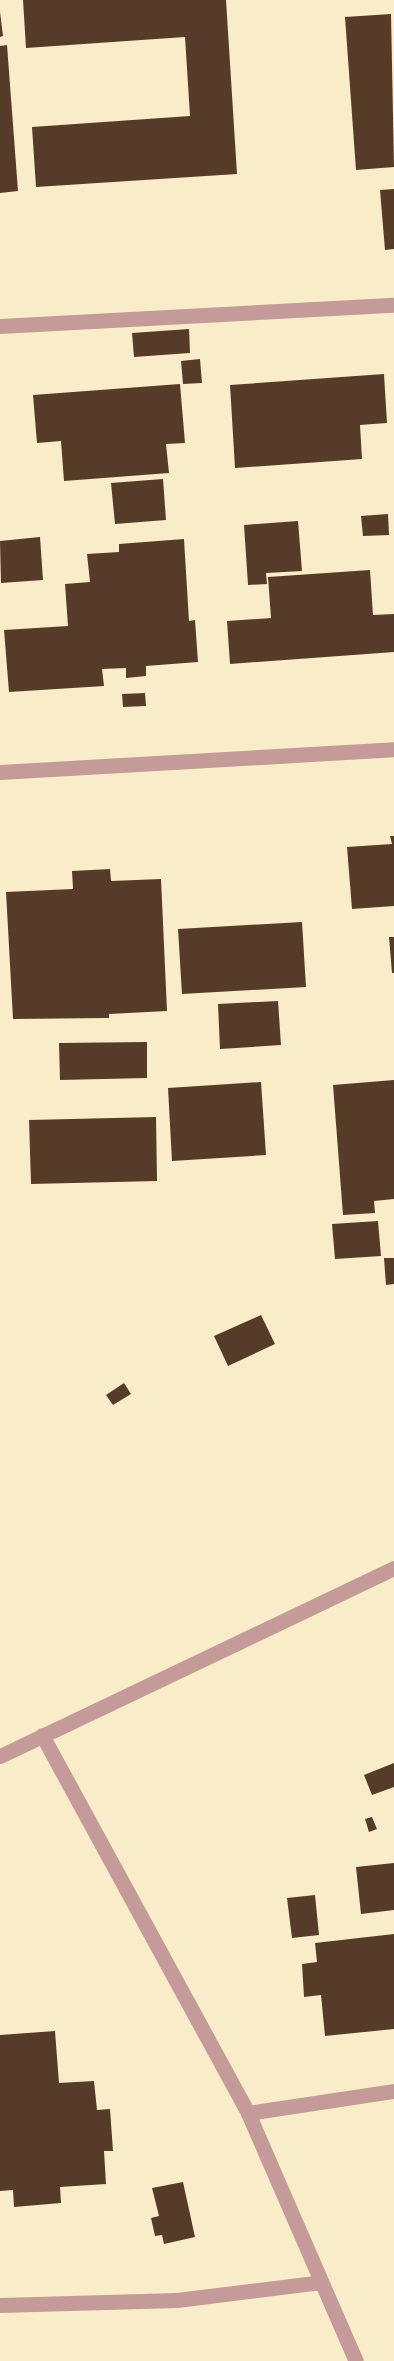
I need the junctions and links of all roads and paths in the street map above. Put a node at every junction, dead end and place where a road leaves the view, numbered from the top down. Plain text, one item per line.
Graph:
1 (394, 305) edge
2 (0, 326) edge
3 (394, 749) edge
4 (0, 772) edge
5 (394, 1568) edge
6 (42, 1735) junction
7 (0, 1756) edge
8 (394, 2091) edge
9 (248, 2114) junction
10 (321, 2282) junction
11 (0, 2306) edge
12 (356, 2361) edge

1 - 2 street
3 - 4 street
5 - 6 street
6 - 7 street
6 - 9 street
8 - 9 street
9 - 10 street
10 - 11 street
10 - 12 street

